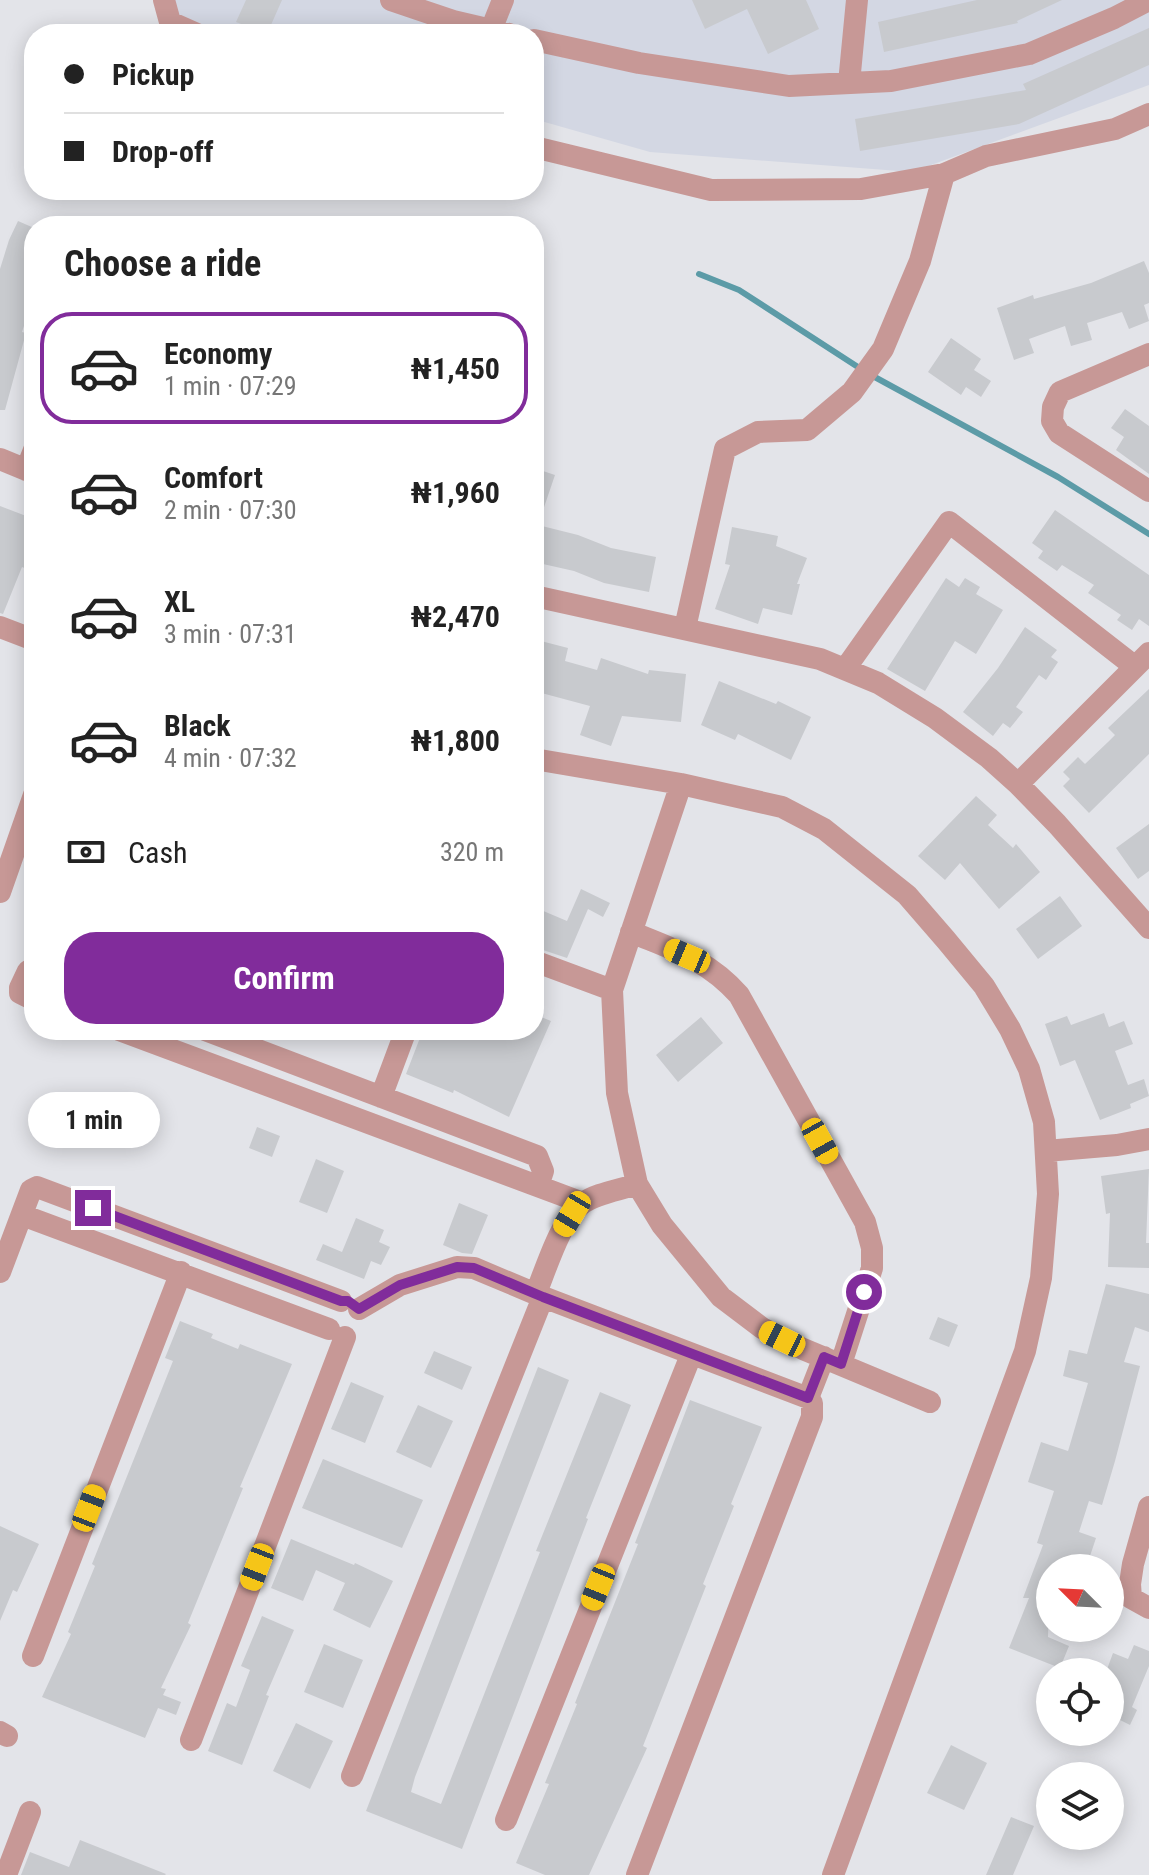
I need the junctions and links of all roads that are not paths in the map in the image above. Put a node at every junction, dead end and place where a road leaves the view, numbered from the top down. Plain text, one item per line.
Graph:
1 (164, 0) edge
2 (391, 0) edge
3 (503, 0) edge
4 (857, 0) edge
5 (1149, 0) edge
6 (174, 24) edge
7 (466, 24) edge
8 (501, 24) edge
9 (544, 42) edge
10 (849, 83) junction
11 (1149, 114) edge
12 (544, 149) edge
13 (944, 174) junction
14 (1149, 354) edge
15 (0, 459) edge
16 (24, 463) edge
17 (1149, 491) edge
18 (544, 598) edge
19 (0, 627) edge
20 (685, 628) junction
21 (24, 636) edge
22 (1142, 659) edge
23 (845, 669) junction
24 (544, 761) edge
25 (681, 784) junction
26 (1018, 784) junction
27 (24, 824) edge
28 (0, 892) edge
29 (1148, 923) edge
30 (631, 932) junction
31 (544, 965) edge
32 (612, 990) junction
33 (146, 1040) edge
34 (248, 1040) edge
35 (402, 1040) edge
36 (381, 1097) junction
37 (1149, 1139) edge
38 (1046, 1151) junction
39 (637, 1184) junction
40 (538, 1186) junction
41 (583, 1203) junction
42 (22, 1215) junction
43 (0, 1272) edge
44 (181, 1272) junction
45 (539, 1295) junction
46 (350, 1305) junction
47 (337, 1333) junction
48 (691, 1355) junction
49 (832, 1361) junction
50 (808, 1398) junction
51 (930, 1402) dead end
52 (1149, 1507) edge
53 (1149, 1608) edge
54 (33, 1656) dead end
55 (191, 1740) dead end
56 (352, 1776) dead end
57 (30, 1812) dead end
58 (506, 1820) dead end
59 (6, 1875) edge
60 (637, 1875) edge
61 (833, 1875) edge

1 - 6 street
2 - 7 street
3 - 8 street
4 - 10 street
5 - 10 street
9 - 10 street
11 - 13 street
12 - 13 street
13 - 20 street
14 - 17 street
15 - 16 street
18 - 20 street
19 - 21 street
20 - 23 street
22 - 23 street
22 - 26 street
23 - 26 street
24 - 25 street
25 - 30 street
25 - 38 street
26 - 29 street
27 - 28 street
30 - 32 street
30 - 49 street
31 - 32 street
32 - 39 street
33 - 40 street
34 - 36 street
35 - 36 street
36 - 40 street
37 - 38 street
38 - 61 street
39 - 41 street
39 - 49 street
40 - 41 street
41 - 45 street
42 - 43 street
42 - 44 street
42 - 46 street
44 - 47 street
44 - 54 street
45 - 46 street
45 - 48 street
45 - 56 street
46 - 47 street
46 - 47 street
47 - 55 street
48 - 50 street
48 - 58 street
49 - 50 street
49 - 51 street
50 - 60 street
52 - 53 street
57 - 59 street

